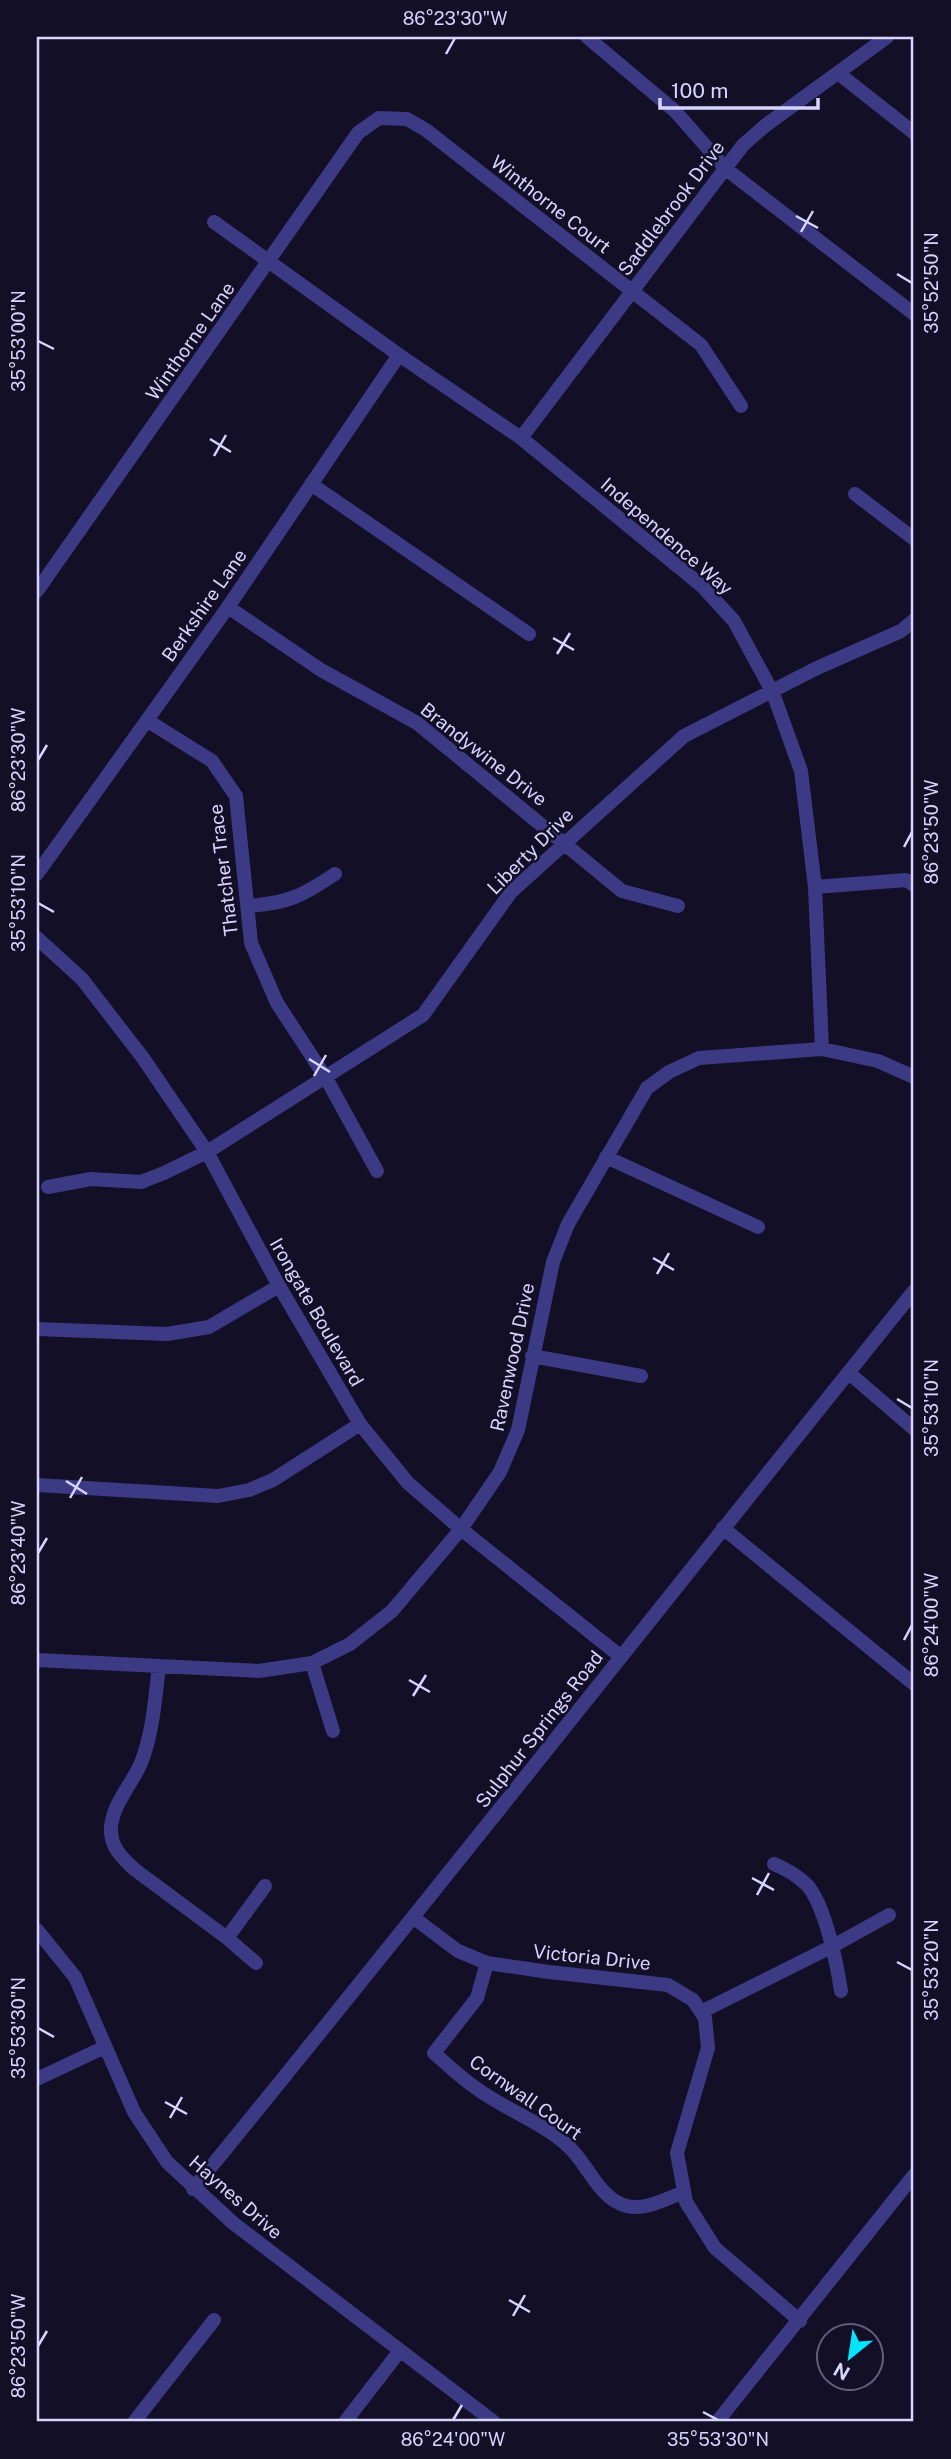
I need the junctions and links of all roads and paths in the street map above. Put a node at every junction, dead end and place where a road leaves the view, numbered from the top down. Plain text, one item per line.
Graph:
1 (887, 37) edge
2 (595, 39) edge
3 (838, 73) junction
4 (379, 117) joint
5 (914, 133) edge
6 (726, 169) junction
7 (214, 222) dead end
8 (268, 262) junction
9 (633, 292) junction
10 (914, 314) edge
11 (399, 355) junction
12 (741, 406) dead end
13 (521, 438) junction
14 (311, 484) junction
15 (855, 494) dead end
16 (914, 539) edge
17 (37, 591) edge
18 (228, 607) junction
19 (914, 620) edge
20 (529, 634) dead end
21 (773, 693) junction
22 (148, 721) junction
23 (564, 842) junction
24 (37, 874) edge
25 (335, 874) dead end
26 (914, 885) edge
27 (815, 887) junction
28 (248, 906) junction
29 (678, 906) dead end
30 (37, 938) edge
31 (822, 1049) junction
32 (914, 1077) edge
33 (327, 1078) junction
34 (207, 1152) junction
35 (606, 1157) junction
36 (377, 1171) dead end
37 (48, 1187) dead end
38 (758, 1227) dead end
39 (278, 1286) junction
40 (914, 1291) edge
41 (37, 1329) edge
42 (532, 1356) junction
43 (849, 1373) junction
44 (641, 1376) dead end
45 (360, 1424) junction
46 (914, 1429) edge
47 (37, 1485) edge
48 (723, 1528) junction
49 (461, 1529) junction
50 (621, 1656) junction
51 (37, 1660) edge
52 (312, 1663) junction
53 (159, 1667) junction
54 (914, 1684) edge
55 (333, 1731) dead end
56 (774, 1864) dead end
57 (265, 1886) dead end
58 (889, 1915) dead end
59 (414, 1918) junction
60 (37, 1930) edge
61 (227, 1938) junction
62 (833, 1946) junction
63 (256, 1963) dead end
64 (487, 1963) junction
65 (841, 1991) dead end
66 (701, 2012) junction
67 (105, 2047) junction
68 (37, 2079) edge
69 (914, 2175) edge
70 (193, 2189) junction
71 (684, 2192) junction
72 (214, 2320) dead end
73 (800, 2320) junction
74 (400, 2352) junction
75 (134, 2422) edge
76 (345, 2422) edge
77 (494, 2422) edge
78 (717, 2422) edge

1 - 3 street, Saddlebrook Drive
2 - 6 street
3 - 5 street
3 - 6 street, Saddlebrook Drive
4 - 8 street, Winthorne Lane
4 - 9 street, Winthorne Court
6 - 9 street, Saddlebrook Drive
6 - 10 street
7 - 8 street, Independence Way
8 - 11 street, Independence Way
8 - 17 street, Winthorne Lane
9 - 12 street, Winthorne Court
9 - 13 street, Saddlebrook Drive
11 - 13 street, Independence Way
11 - 14 street, Berkshire Lane
13 - 21 street, Independence Way
14 - 18 street, Berkshire Lane
14 - 20 street
15 - 16 street
18 - 22 street, Berkshire Lane
18 - 23 street, Brandywine Drive
19 - 21 street, Liberty Drive
21 - 23 street, Liberty Drive
21 - 27 street, Independence Way
22 - 24 street, Berkshire Lane
22 - 28 street, Thatcher Trace
23 - 29 street, Brandywine Drive
23 - 33 street, Liberty Drive
25 - 28 street
26 - 27 street
27 - 31 street, Independence Way
28 - 33 street, Thatcher Trace
30 - 34 street, Irongate Boulevard
31 - 32 street, Ravenwood Drive
31 - 35 street, Ravenwood Drive
33 - 34 street, Liberty Drive
33 - 36 street, Thatcher Trace
34 - 37 street, Liberty Drive
34 - 39 street, Irongate Boulevard
35 - 38 street
35 - 42 street, Ravenwood Drive
39 - 41 street
39 - 45 street, Irongate Boulevard
40 - 43 street, Sulphur Springs Road
42 - 44 street
42 - 49 street, Ravenwood Drive
43 - 46 street
43 - 48 street, Sulphur Springs Road
45 - 47 street
45 - 49 street, Irongate Boulevard
48 - 50 street, Sulphur Springs Road
48 - 54 street
49 - 50 street, Irongate Boulevard
49 - 52 street, Ravenwood Drive
50 - 59 street, Sulphur Springs Road
51 - 53 street, Ravenwood Drive
52 - 53 street, Ravenwood Drive
52 - 55 street
53 - 61 street
56 - 62 street
57 - 61 street
58 - 62 street
59 - 64 street, Victoria Drive
59 - 70 street, Sulphur Springs Road
60 - 67 street, Haynes Drive
61 - 63 street
62 - 65 street
62 - 66 street
64 - 66 street, Victoria Drive
64 - 71 street, Cornwall Court
66 - 71 street
67 - 68 street
67 - 70 street, Haynes Drive
69 - 73 street
70 - 74 street, Haynes Drive
71 - 73 street
72 - 75 street
73 - 78 street
74 - 76 street
74 - 77 street, Haynes Drive

